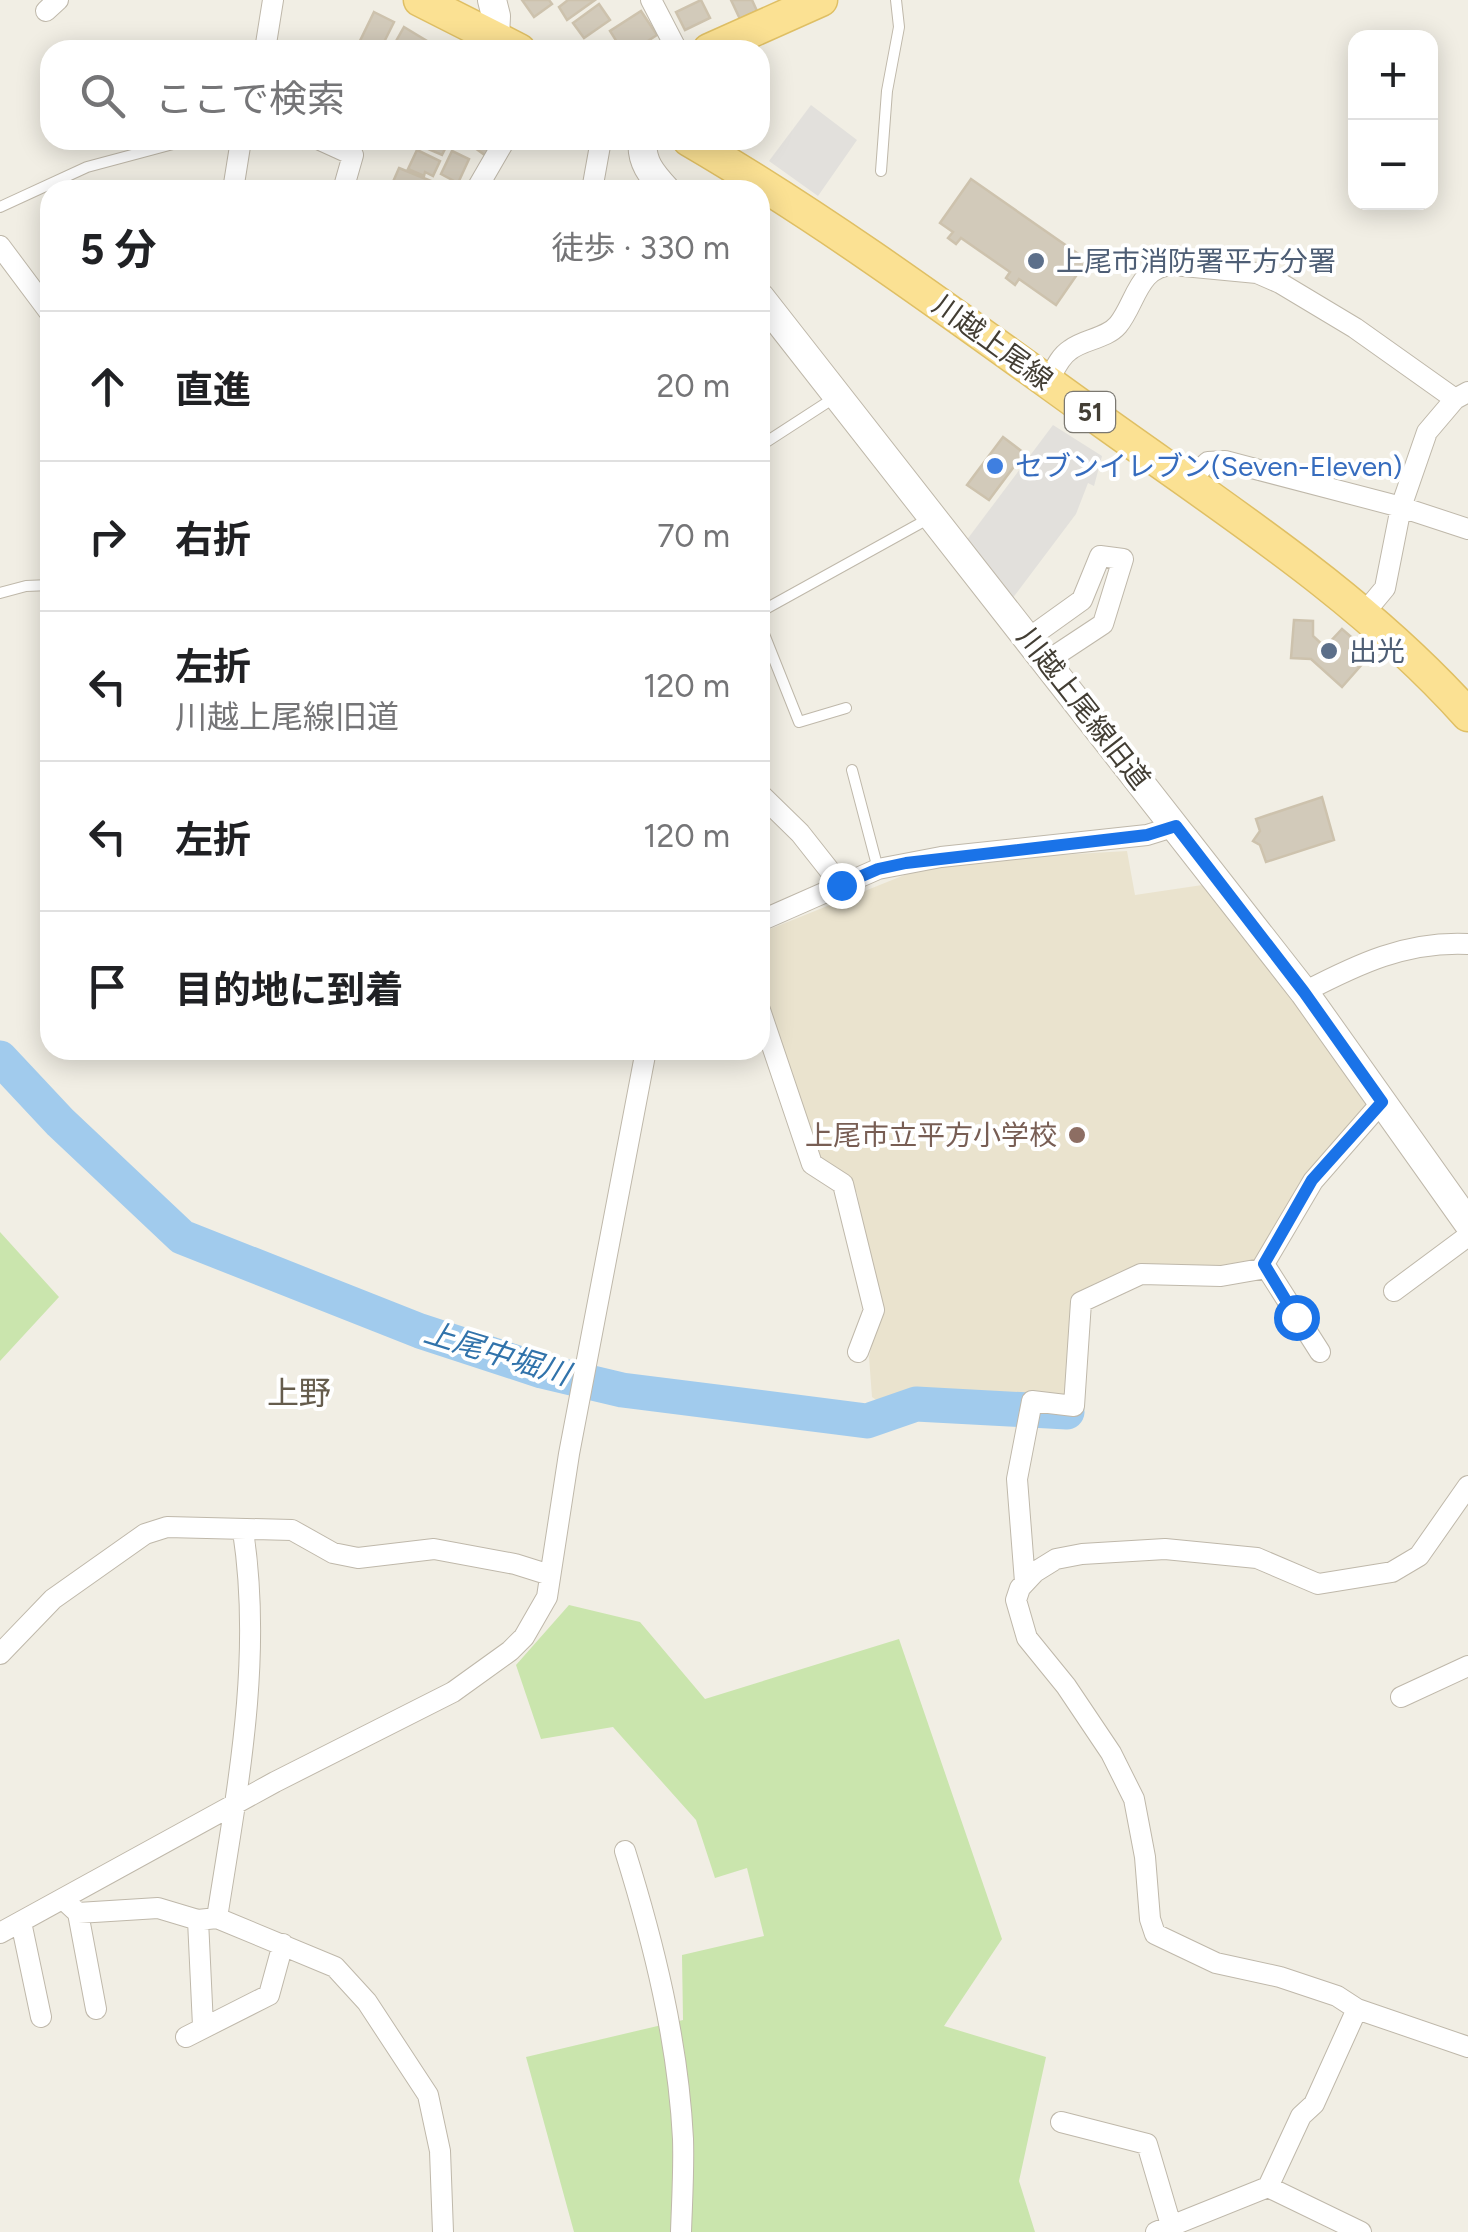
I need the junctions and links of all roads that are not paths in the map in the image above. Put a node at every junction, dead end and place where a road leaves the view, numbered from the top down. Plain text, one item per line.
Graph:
1 (273, 0) edge
2 (420, 0) edge
3 (492, 0) edge
4 (652, 0) edge
5 (821, 0) edge
6 (896, 0) edge
7 (267, 40) edge
8 (501, 40) edge
9 (506, 40) edge
10 (672, 40) edge
11 (731, 40) edge
12 (151, 150) edge
13 (240, 150) edge
14 (342, 150) edge
15 (499, 150) edge
16 (599, 150) edge
17 (642, 150) edge
18 (705, 150) edge
19 (881, 172) dead end
20 (59, 180) edge
21 (235, 180) edge
22 (346, 180) edge
23 (482, 180) edge
24 (594, 180) edge
25 (657, 180) edge
26 (753, 180) edge
27 (40, 189) edge
28 (770, 191) edge
29 (0, 208) edge
30 (0, 246) edge
31 (40, 300) edge
32 (770, 309) edge
33 (1048, 382) junction
34 (839, 395) junction
35 (1462, 396) edge
36 (770, 440) edge
37 (1186, 482) junction
38 (1402, 507) junction
39 (933, 516) junction
40 (1468, 528) edge
41 (40, 585) edge
42 (0, 593) edge
43 (770, 606) edge
44 (1364, 612) junction
45 (1029, 638) junction
46 (770, 649) edge
47 (1048, 661) junction
48 (846, 708) dead end
49 (1468, 715) edge
50 (852, 770) dead end
51 (770, 804) edge
52 (1176, 826) junction
53 (878, 869) junction
54 (841, 885) junction
55 (770, 917) edge
56 (1468, 944) edge
57 (1304, 992) junction
58 (770, 1040) edge
59 (643, 1060) edge
60 (1382, 1102) junction
61 (1468, 1223) edge
62 (1468, 1236) edge
63 (1264, 1264) junction
64 (1394, 1290) dead end
65 (858, 1352) dead end
66 (1320, 1352) dead end
67 (1468, 1486) edge
68 (242, 1531) junction
69 (550, 1575) junction
70 (1025, 1582) junction
71 (0, 1654) edge
72 (1468, 1666) edge
73 (1401, 1697) dead end
74 (234, 1807) junction
75 (624, 1852) dead end
76 (71, 1906) junction
77 (207, 1919) junction
78 (21, 1922) junction
79 (0, 1934) edge
80 (283, 1944) junction
81 (1357, 2008) junction
82 (96, 2009) dead end
83 (40, 2017) dead end
84 (1468, 2047) edge
85 (1061, 2122) dead end
86 (1268, 2187) junction
87 (1166, 2230) edge
88 (446, 2232) edge
89 (681, 2232) edge
90 (1361, 2232) edge

1 - 7 street
2 - 8 main road
3 - 9 street
4 - 10 street
5 - 11 main road
6 - 19 lane
12 - 20 lane
13 - 21 street
14 - 22 street
15 - 23 street
16 - 24 street
17 - 25 street
18 - 26 main road, 川越上尾線 / 51
27 - 29 lane
28 - 33 main road, 川越上尾線 / 51
30 - 31 street
32 - 34 street, 川越上尾線旧道
33 - 35 street
33 - 37 main road, 川越上尾線 / 51
34 - 36 lane
34 - 39 street, 川越上尾線旧道
35 - 38 street
37 - 38 street
37 - 44 main road, 川越上尾線 / 51
38 - 40 street
38 - 44 street
39 - 43 lane
39 - 45 street, 川越上尾線旧道
41 - 42 lane
44 - 49 main road, 川越上尾線 / 51
45 - 47 street, 川越上尾線旧道
45 - 47 street
46 - 48 lane
47 - 52 street, 川越上尾線旧道
50 - 53 lane
51 - 54 street
52 - 53 street
52 - 57 street, 川越上尾線旧道
53 - 54 street
54 - 55 street
56 - 57 street
57 - 60 street, 川越上尾線旧道
58 - 65 street
59 - 69 street
60 - 61 street, 川越上尾線旧道
60 - 63 street
62 - 64 street
63 - 66 street
63 - 70 street
67 - 70 street
68 - 69 street
68 - 71 street
68 - 74 street
69 - 74 street
70 - 81 street
72 - 73 street
74 - 76 street
74 - 77 street
75 - 89 street
76 - 77 street
76 - 78 street
76 - 82 street
77 - 80 street
77 - 80 street
78 - 79 street
78 - 83 street
80 - 88 street
81 - 84 street
81 - 86 street
85 - 87 street
86 - 87 street
86 - 90 street

